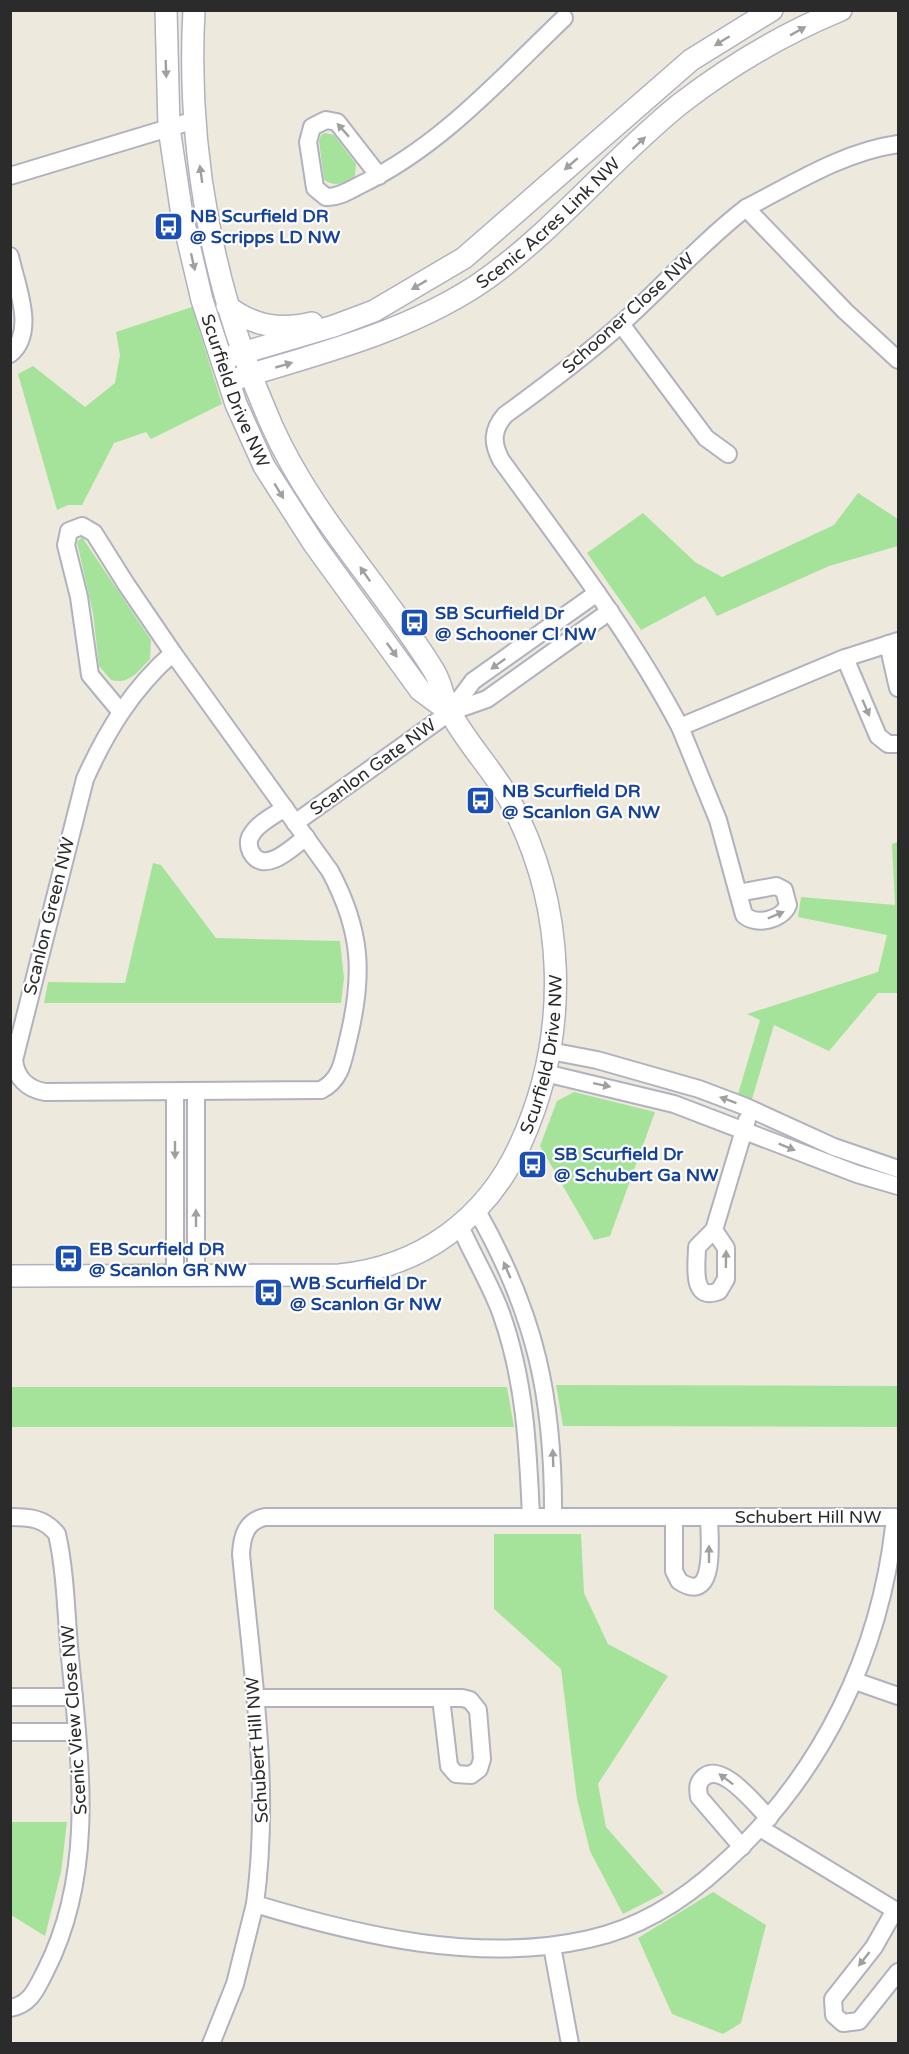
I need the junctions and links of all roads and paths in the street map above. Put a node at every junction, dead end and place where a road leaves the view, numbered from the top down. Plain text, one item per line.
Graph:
1 (166, 10) edge
2 (194, 10) edge
3 (772, 10) edge
4 (841, 10) edge
5 (564, 13) edge
6 (195, 120) junction
7 (169, 128) junction
8 (898, 144) edge
9 (10, 176) edge
10 (380, 176) junction
11 (746, 208) junction
12 (10, 256) edge
13 (227, 306) junction
14 (374, 311) junction
15 (621, 324) junction
16 (243, 353) junction
17 (10, 354) edge
18 (220, 360) junction
19 (898, 360) edge
20 (251, 374) junction
21 (227, 381) junction
22 (728, 454) dead end
23 (597, 593) junction
24 (610, 611) junction
25 (893, 643) edge
26 (173, 653) junction
27 (845, 658) junction
28 (898, 688) edge
29 (120, 711) junction
30 (450, 712) junction
31 (680, 727) junction
32 (898, 744) edge
33 (285, 808) junction
34 (296, 823) junction
35 (306, 837) junction
36 (738, 893) dead end
37 (550, 1051) junction
38 (545, 1073) junction
39 (660, 1076) junction
40 (175, 1092) junction
41 (196, 1092) junction
42 (654, 1098) junction
43 (751, 1109) junction
44 (744, 1130) junction
45 (834, 1147) junction
46 (828, 1164) junction
47 (898, 1169) edge
48 (898, 1186) edge
49 (477, 1211) junction
50 (460, 1226) junction
51 (714, 1230) dead end
52 (10, 1275) edge
53 (186, 1276) junction
54 (541, 1366) junction
55 (519, 1373) junction
56 (10, 1517) edge
57 (531, 1517) junction
58 (553, 1517) junction
59 (674, 1517) junction
60 (709, 1517) junction
61 (897, 1517) edge
62 (855, 1681) junction
63 (898, 1696) edge
64 (10, 1697) edge
65 (74, 1697) junction
66 (255, 1698) junction
67 (441, 1698) dead end
68 (10, 1732) edge
69 (77, 1732) junction
70 (764, 1823) junction
71 (742, 1847) junction
72 (255, 1904) junction
73 (897, 1911) edge
74 (552, 1946) junction
75 (898, 1972) edge
76 (10, 2008) edge
77 (211, 2043) edge
78 (570, 2043) edge

1 -> 7 street, Scurfield Drive NW
2 - 6 street, Scurfield Drive NW
3 -> 14 street, Scenic Acres Link NW
20 -> 4 street, Scenic Acres Link NW
5 - 10 street
6 - 7 street
13 -> 6 street, Scurfield Drive NW
7 - 9 street
7 -> 18 street, Scurfield Drive NW
8 - 11 street, Schooner Close NW
10 -> 10 street
11 - 15 street, Schooner Close NW
11 - 19 street
12 - 17 street
13 - 14 street
13 - 16 street, Scurfield Drive NW
14 - 16 street, Scenic Acres Link NW
15 - 22 street
15 - 23 street, Schooner Close NW
16 - 18 street, Scenic Acres Link NW
16 - 20 street, Scurfield Drive NW
18 - 21 street, Scurfield Drive NW
20 - 21 street, Scenic Acres Link NW
30 -> 20 street, Scurfield Drive NW
21 -> 30 street, Scurfield Drive NW
23 - 24 street, Schooner Close NW
23 -> 30 street
24 - 30 street
24 - 31 street, Schooner Close NW
25 - 27 street
25 - 28 street
26 - 29 street, Scanlon Green NW
26 - 29 street, Scanlon Green NW
26 - 33 street, Scanlon Green NW
27 - 31 street
27 -> 32 street
29 - 40 street, Scanlon Green NW
30 - 34 street, Scanlon Gate NW
30 - 37 street, Scurfield Drive NW
31 - 36 street, Schooner Close NW
33 - 34 street, Scanlon Green NW
33 - 35 street
34 - 35 street, Scanlon Green NW
35 - 41 street, Scanlon Green NW
37 - 38 street, Scurfield Drive NW
37 - 39 street
38 -> 42 street
38 - 49 street, Scurfield Drive NW
39 - 42 street
43 -> 39 street
40 - 41 street, Scanlon Green NW
40 -> 53 street
53 -> 41 street
42 - 44 street
43 - 44 street
43 - 45 street
44 -> 46 street
44 - 51 street
45 - 46 street
45 - 47 street
46 - 48 street
49 - 50 street, Scurfield Drive NW
54 -> 49 street
50 - 53 street, Scurfield Drive NW
50 - 55 street
52 - 53 street, Scurfield Drive NW
54 - 55 street
58 -> 54 street
55 - 57 street
56 - 65 street, Scenic View Close NW
57 - 58 street, Schubert Hill NW
57 - 66 street, Schubert Hill NW
58 - 59 street, Schubert Hill NW
59 - 60 street, Schubert Hill NW
59 -> 60 street
60 - 61 street, Schubert Hill NW
61 - 62 street, Schubert Hill NW
62 - 63 street
62 - 70 street, Schubert Hill NW
64 - 65 street
65 - 69 street, Scenic View Close NW
66 - 67 street
66 - 72 street, Schubert Hill NW
68 - 69 street
69 - 76 street, Scenic View Close NW
70 - 71 street, Schubert Hill NW
70 -> 71 street
70 - 73 street
71 - 74 street, Schubert Hill NW
72 - 74 street, Schubert Hill NW
72 - 77 street
73 -> 75 street
74 - 78 street

